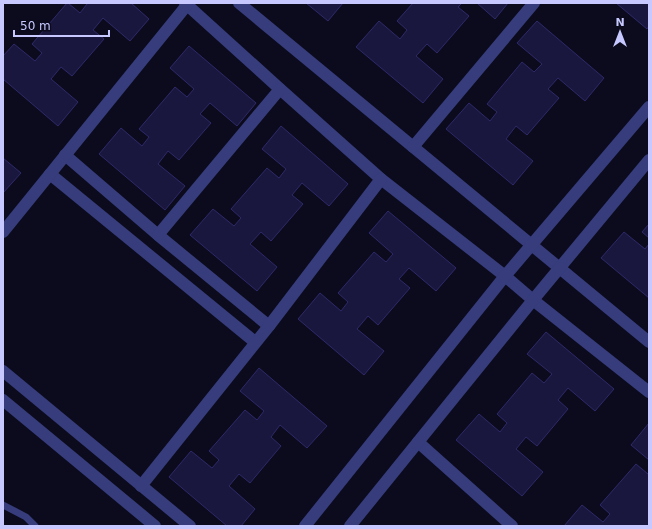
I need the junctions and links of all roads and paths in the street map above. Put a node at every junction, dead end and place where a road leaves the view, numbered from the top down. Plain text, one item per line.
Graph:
1 (239, 3) edge
2 (534, 3) edge
3 (186, 4) edge
4 (280, 89) junction
5 (649, 107) edge
6 (413, 147) junction
7 (65, 155) junction
8 (649, 160) edge
9 (50, 174) junction
10 (381, 179) junction
11 (3, 232) edge
12 (158, 235) junction
13 (532, 245) junction
14 (559, 268) junction
15 (506, 276) junction
16 (533, 300) junction
17 (269, 326) junction
18 (255, 342) junction
19 (649, 342) edge
20 (3, 371) edge
21 (649, 392) edge
22 (3, 400) edge
23 (418, 442) junction
24 (141, 486) junction
25 (3, 505) edge
26 (35, 526) edge
27 (155, 526) edge
28 (190, 526) edge
29 (305, 526) edge
30 (350, 526) edge
31 (512, 526) edge

1 - 6 street
2 - 6 street
3 - 4 street
3 - 7 street
4 - 10 street
4 - 12 street
5 - 13 street
6 - 13 street
7 - 9 street
7 - 12 street
8 - 14 street
9 - 11 street
9 - 18 street
10 - 15 street
10 - 17 street
12 - 17 street
13 - 14 street
13 - 15 street
14 - 16 street
14 - 19 street
15 - 16 street
15 - 29 street
16 - 21 street
16 - 23 street
17 - 18 street
18 - 24 street
20 - 24 street
22 - 27 street
23 - 30 street
23 - 31 street
24 - 28 street
25 - 26 lane

